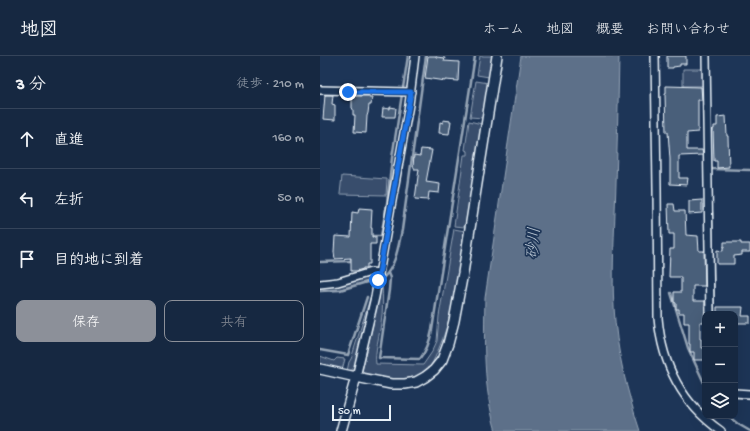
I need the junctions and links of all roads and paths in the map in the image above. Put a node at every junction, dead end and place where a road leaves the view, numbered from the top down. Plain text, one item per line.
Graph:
1 (415, 56) edge
2 (497, 56) edge
3 (655, 56) edge
4 (706, 56) edge
5 (320, 90) edge
6 (405, 92) junction
7 (378, 277) junction
8 (320, 284) edge
9 (710, 311) edge
10 (320, 369) edge
11 (356, 377) junction
12 (738, 393) edge
13 (750, 394) edge
14 (341, 431) edge
15 (721, 431) edge

1 - 6 street
2 - 11 street
3 - 15 street
4 - 9 street
5 - 6 street
6 - 7 street
7 - 8 street
7 - 11 street
10 - 11 street
11 - 14 street
12 - 13 street

